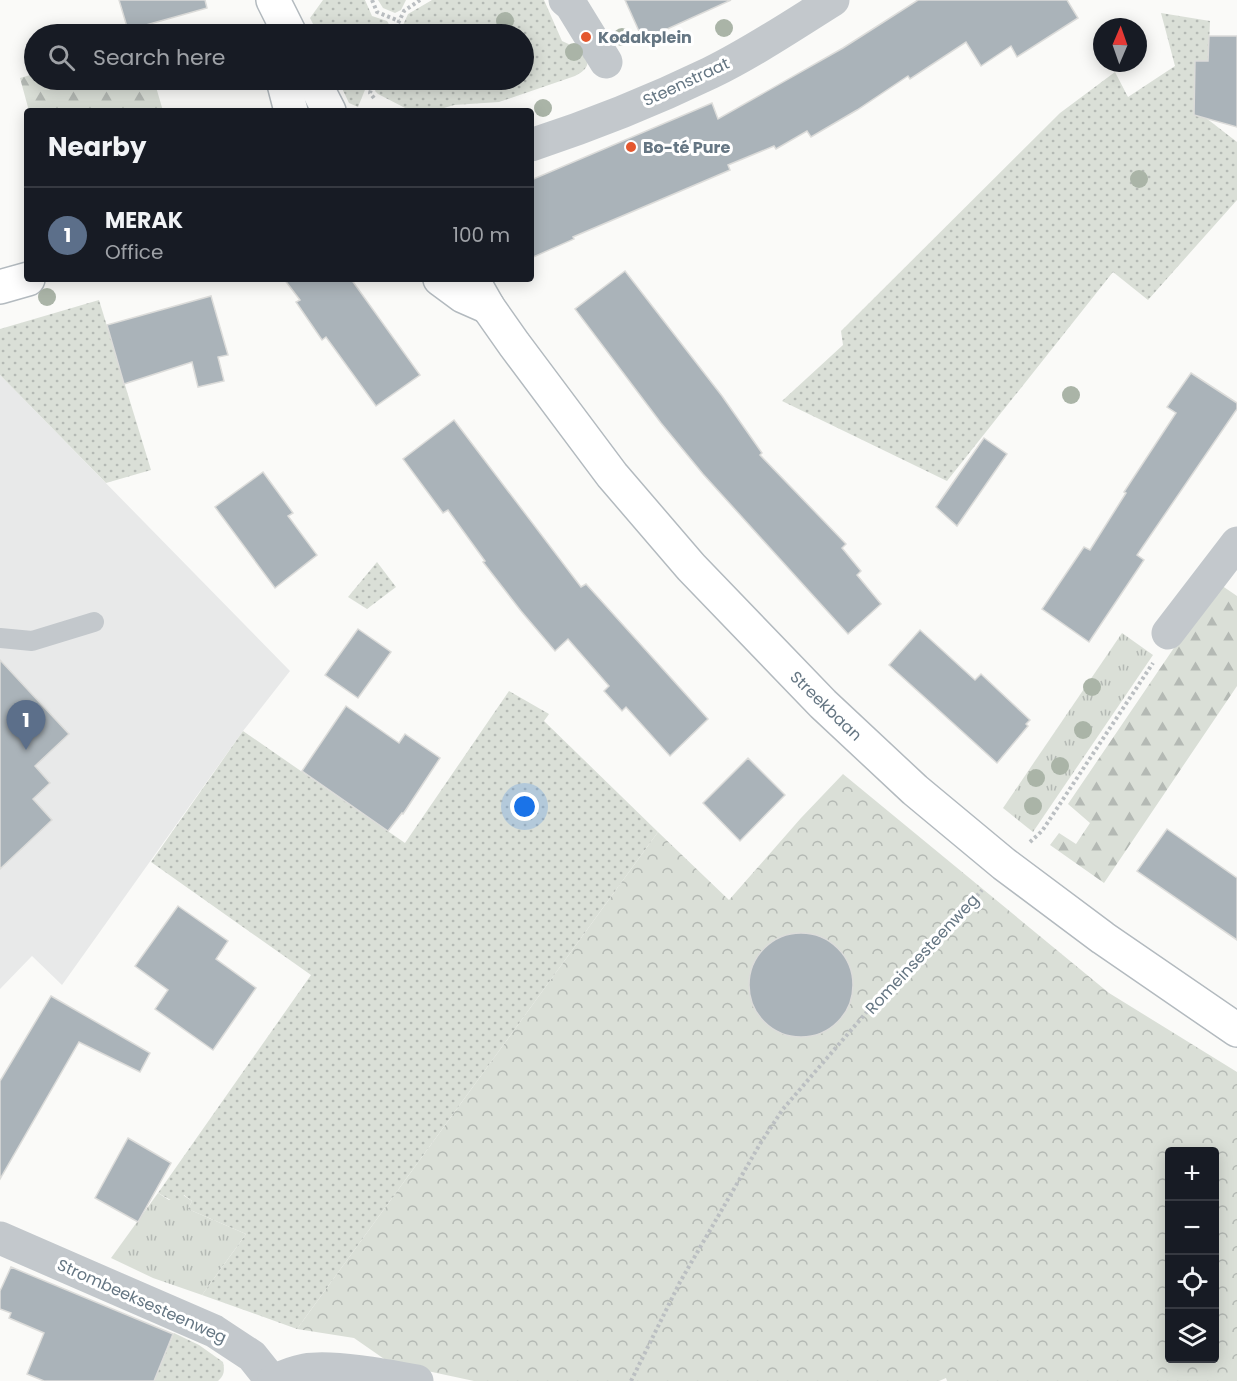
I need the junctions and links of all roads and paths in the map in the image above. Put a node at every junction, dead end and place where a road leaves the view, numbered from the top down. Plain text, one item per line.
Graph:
1 (273, 0) edge
2 (372, 0) edge
3 (420, 0) edge
4 (565, 0) edge
5 (833, 0) edge
6 (399, 21) junction
7 (276, 24) edge
8 (285, 24) edge
9 (398, 24) edge
10 (606, 62) dead end
11 (286, 90) edge
12 (318, 90) edge
13 (370, 90) edge
14 (374, 98) dead end
15 (290, 108) edge
16 (327, 108) edge
17 (534, 144) edge
18 (24, 280) edge
19 (444, 282) edge
20 (0, 287) edge
21 (480, 293) edge
22 (1237, 543) edge
23 (94, 622) dead end
24 (1168, 633) joint
25 (0, 638) edge
26 (1004, 864) junction
27 (1237, 1029) edge
28 (0, 1238) edge
29 (273, 1381) edge
30 (417, 1381) edge
31 (631, 1381) edge

1 - 7 street
1 - 8 street
2 - 6 path
3 - 6 path
4 - 10 street
5 - 17 street, Steenstraat
6 - 9 path
11 - 15 street
12 - 16 street
13 - 14 path
18 - 20 street
19 - 21 street, Streekbaan
21 - 26 street, Streekbaan
22 - 24 street
23 - 25 lane
24 - 26 path, Romeinsesteenweg
26 - 27 street, Streekbaan
26 - 31 path, Romeinsesteenweg
28 - 29 street, Strombeeksesteenweg
29 - 30 street

